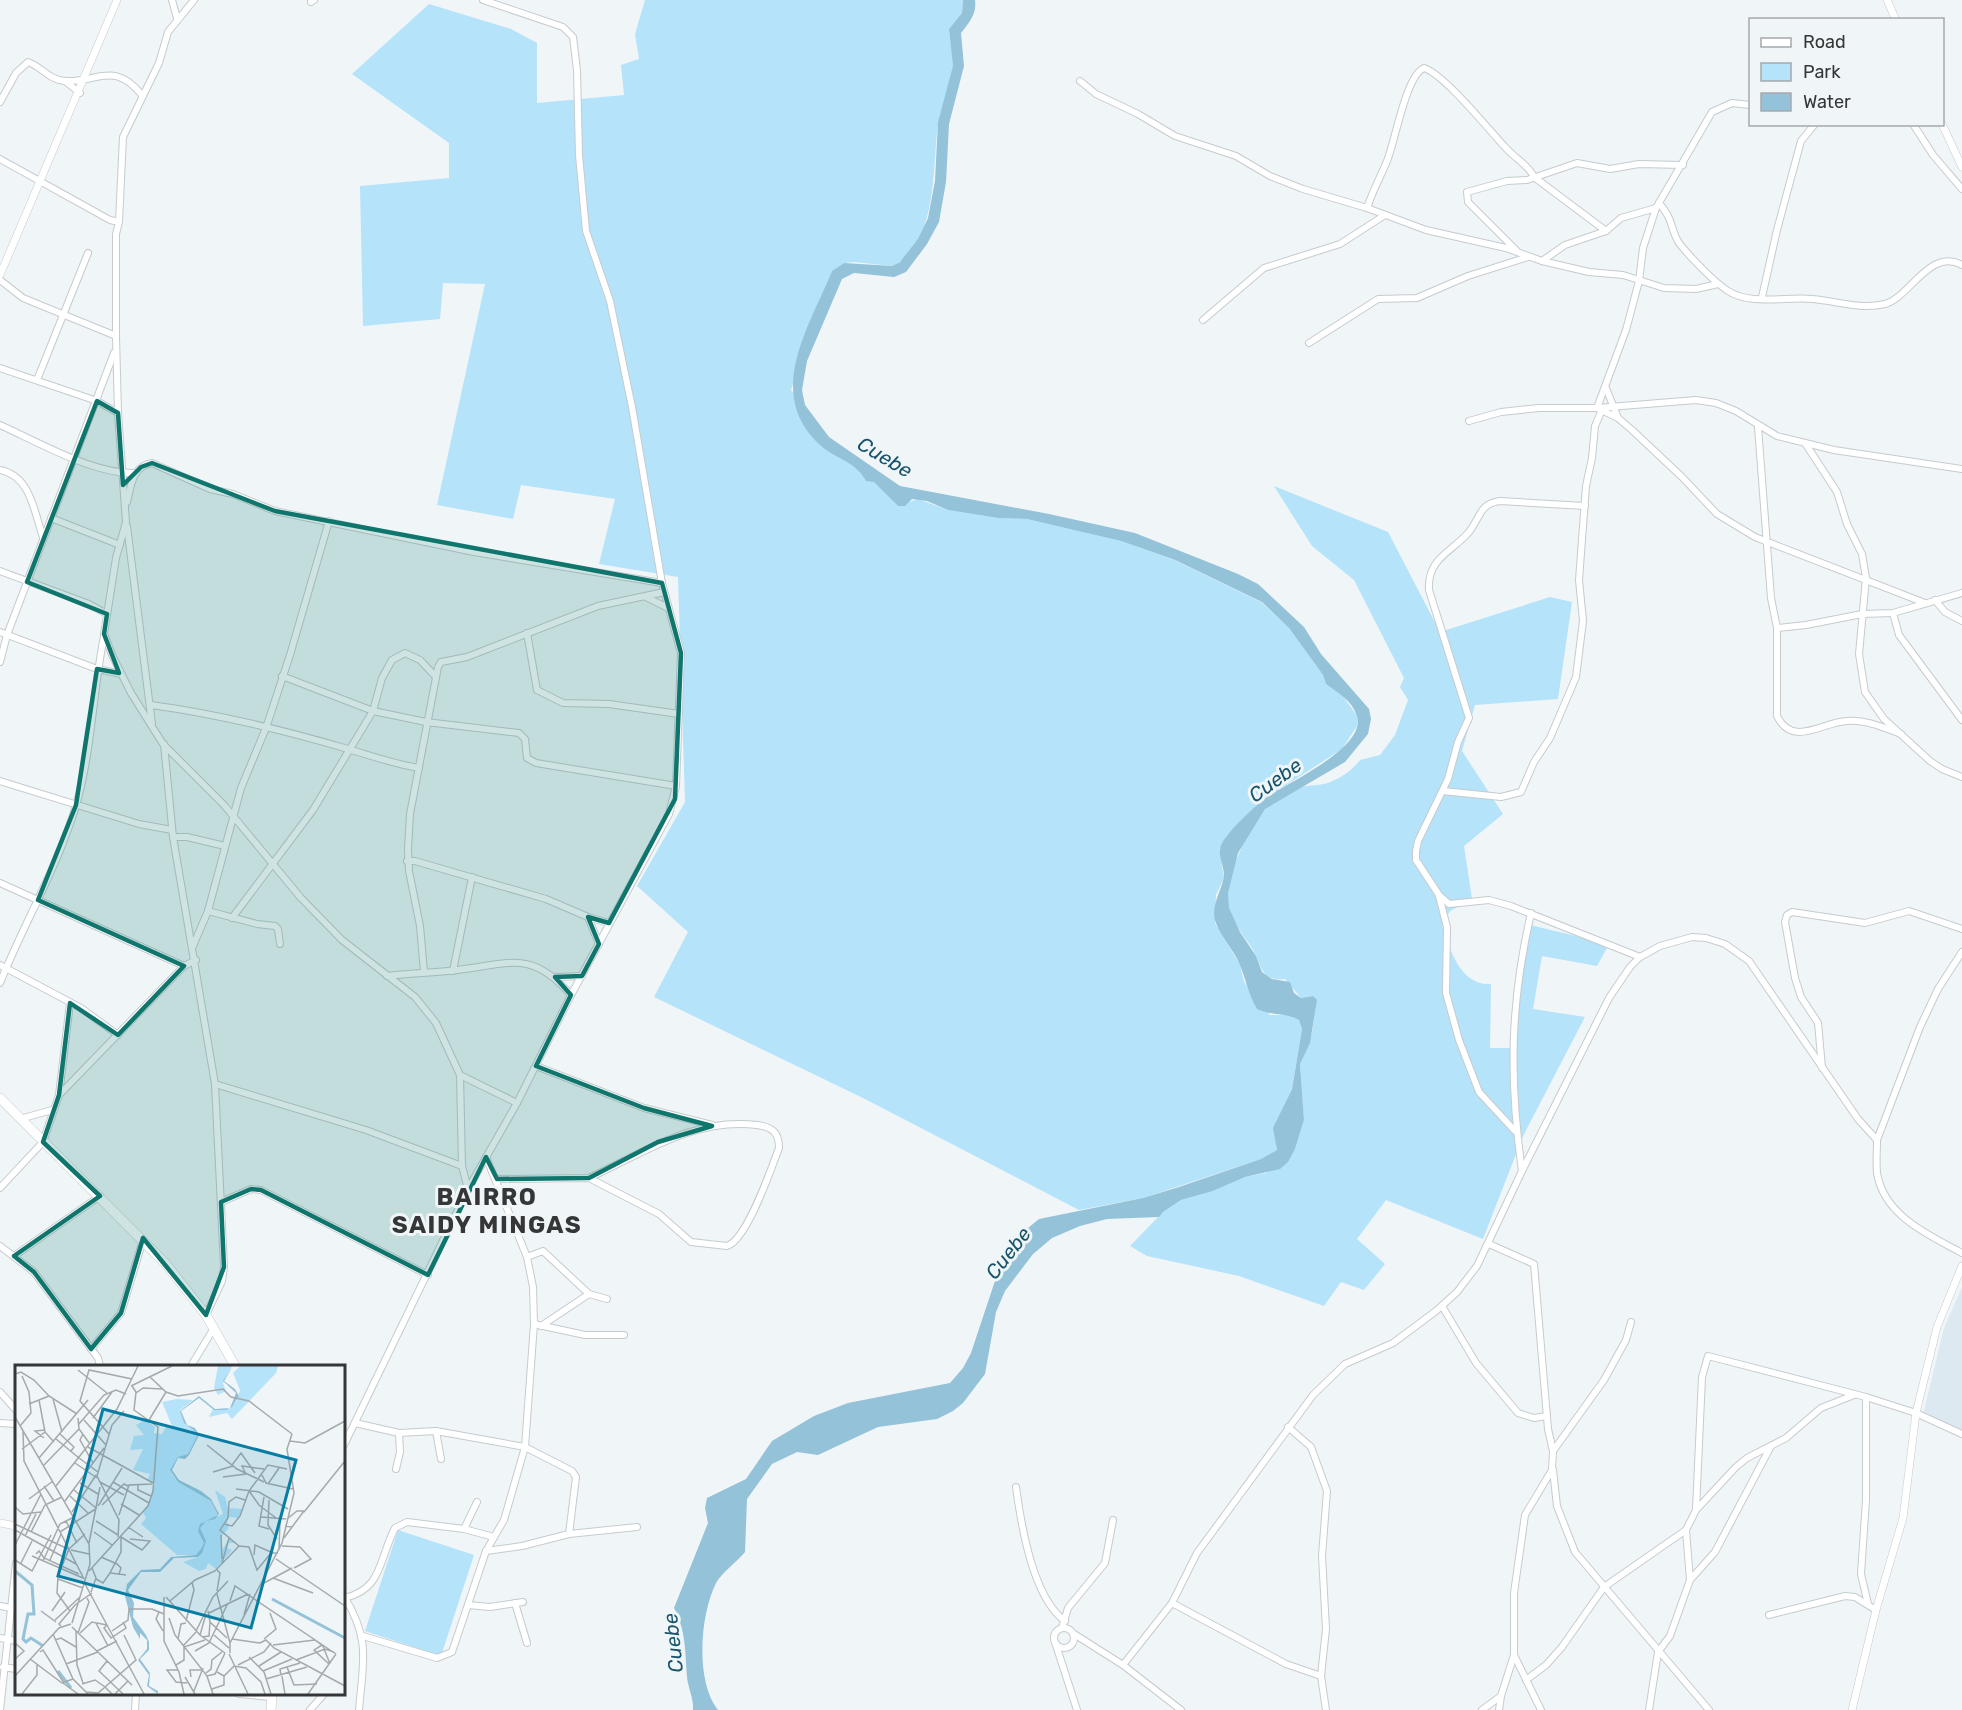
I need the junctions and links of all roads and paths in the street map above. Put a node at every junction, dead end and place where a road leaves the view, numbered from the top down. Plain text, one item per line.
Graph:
1 (117, 0) edge
2 (172, 0) edge
3 (194, 0) edge
4 (483, 0) edge
5 (1887, 0) edge
6 (1894, 17) edge
7 (177, 18) junction
8 (86, 79) junction
9 (65, 81) junction
10 (1080, 81) dead end
11 (80, 93) junction
12 (142, 95) junction
13 (0, 102) edge
14 (1749, 105) edge
15 (1813, 126) edge
16 (1914, 126) edge
17 (1943, 126) edge
18 (0, 159) edge
19 (1683, 165) junction
20 (1962, 167) edge
21 (1534, 177) junction
22 (39, 181) junction
23 (1962, 189) edge
24 (1657, 205) junction
25 (1367, 208) junction
26 (1385, 215) junction
27 (110, 220) junction
28 (119, 222) junction
29 (1606, 231) junction
30 (116, 234) junction
31 (1516, 250) junction
32 (88, 254) dead end
33 (1528, 257) junction
34 (1542, 261) junction
35 (1962, 265) edge
36 (0, 278) edge
37 (1639, 280) junction
38 (1718, 284) junction
39 (1762, 297) junction
40 (63, 315) junction
41 (1203, 320) dead end
42 (116, 336) junction
43 (1309, 343) dead end
44 (116, 350) junction
45 (0, 368) edge
46 (37, 380) junction
47 (1606, 388) junction
48 (97, 401) junction
49 (1614, 406) junction
50 (1599, 410) junction
51 (118, 413) junction
52 (1618, 418) junction
53 (1469, 421) dead end
54 (0, 425) edge
55 (1758, 427) junction
56 (1805, 443) junction
57 (74, 458) junction
58 (1962, 469) edge
59 (0, 470) edge
60 (134, 473) junction
61 (122, 474) junction
62 (126, 506) junction
63 (1584, 506) junction
64 (51, 518) junction
65 (318, 519) junction
66 (329, 521) junction
67 (126, 522) junction
68 (324, 533) junction
69 (44, 538) junction
70 (1767, 541) junction
71 (120, 544) junction
72 (0, 571) edge
73 (1866, 578) junction
74 (27, 582) junction
75 (662, 583) junction
76 (664, 592) junction
77 (1962, 593) edge
78 (646, 597) junction
79 (1935, 600) junction
80 (1925, 603) junction
81 (668, 608) junction
82 (1893, 613) junction
83 (107, 614) junction
84 (1862, 614) junction
85 (1962, 621) edge
86 (1777, 628) junction
87 (4, 633) edge
88 (527, 633) junction
89 (104, 634) junction
90 (0, 662) edge
91 (98, 669) junction
92 (121, 674) junction
93 (282, 676) junction
94 (436, 677) junction
95 (151, 705) junction
96 (373, 711) junction
97 (679, 714) junction
98 (1962, 720) edge
99 (426, 722) junction
100 (152, 727) junction
101 (266, 728) junction
102 (1901, 734) junction
103 (164, 744) junction
104 (350, 750) junction
105 (419, 768) junction
106 (1962, 777) edge
107 (0, 781) edge
108 (676, 786) junction
109 (1443, 791) junction
110 (76, 804) junction
111 (233, 816) junction
112 (173, 833) junction
113 (225, 846) junction
114 (411, 861) junction
115 (271, 865) junction
116 (472, 877) junction
117 (0, 883) edge
118 (1439, 895) junction
119 (38, 900) junction
120 (208, 910) junction
121 (238, 911) junction
122 (1531, 913) junction
123 (588, 917) junction
124 (232, 918) junction
125 (241, 920) junction
126 (609, 923) junction
127 (1962, 929) edge
128 (280, 944) dead end
129 (598, 944) junction
130 (193, 947) junction
131 (1962, 952) edge
132 (1640, 957) junction
133 (196, 960) junction
134 (3, 966) edge
135 (184, 966) junction
136 (453, 971) junction
137 (424, 972) junction
138 (387, 976) junction
139 (582, 976) junction
140 (555, 977) junction
141 (0, 983) edge
142 (571, 995) junction
143 (70, 1003) junction
144 (118, 1035) junction
145 (536, 1066) junction
146 (1822, 1068) junction
147 (460, 1075) junction
148 (215, 1084) junction
149 (59, 1095) junction
150 (1, 1101) edge
151 (517, 1103) junction
152 (52, 1110) junction
153 (20, 1119) junction
154 (712, 1125) junction
155 (1516, 1132) junction
156 (1877, 1140) junction
157 (43, 1142) junction
158 (486, 1157) junction
159 (462, 1166) junction
160 (1521, 1171) junction
161 (589, 1178) junction
162 (497, 1179) junction
163 (0, 1188) edge
164 (468, 1188) junction
165 (100, 1196) junction
166 (221, 1202) junction
167 (143, 1238) junction
168 (1489, 1244) junction
169 (0, 1246) edge
170 (1962, 1253) edge
171 (14, 1256) junction
172 (526, 1257) junction
173 (1962, 1266) edge
174 (428, 1275) junction
175 (589, 1294) junction
176 (607, 1299) dead end
177 (1442, 1306) junction
178 (206, 1315) junction
179 (1631, 1322) dead end
180 (538, 1325) junction
181 (214, 1328) junction
182 (624, 1335) dead end
183 (92, 1349) junction
184 (100, 1365) edge
185 (192, 1365) edge
186 (234, 1365) edge
187 (0, 1392) edge
188 (1854, 1395) junction
189 (1866, 1397) junction
190 (15, 1409) edge
191 (1916, 1413) junction
192 (1546, 1416) junction
193 (0, 1423) edge
194 (355, 1423) junction
195 (15, 1424) edge
196 (1288, 1426) junction
197 (436, 1431) junction
198 (399, 1433) junction
199 (1962, 1434) edge
200 (345, 1443) edge
201 (1772, 1444) junction
202 (525, 1447) junction
203 (1553, 1451) junction
204 (441, 1459) dead end
205 (396, 1469) dead end
206 (1552, 1470) junction
207 (1016, 1487) dead end
208 (477, 1502) dead end
209 (1696, 1510) junction
210 (1113, 1520) dead end
211 (0, 1523) edge
212 (15, 1526) edge
213 (636, 1527) dead end
214 (464, 1529) junction
215 (1686, 1530) junction
216 (569, 1534) junction
217 (494, 1537) junction
218 (486, 1551) junction
219 (1690, 1580) junction
220 (15, 1582) edge
221 (1604, 1587) junction
222 (345, 1597) edge
223 (345, 1598) edge
224 (523, 1602) dead end
225 (515, 1604) junction
226 (1172, 1604) junction
227 (1868, 1604) junction
228 (468, 1605) junction
229 (0, 1606) edge
230 (13, 1608) edge
231 (1876, 1610) junction
232 (1769, 1615) dead end
233 (1063, 1625) junction
234 (1074, 1634) junction
235 (363, 1636) junction
236 (4, 1639) edge
237 (1088, 1641) junction
238 (1055, 1642) junction
239 (527, 1643) dead end
240 (1070, 1646) junction
241 (1658, 1652) junction
242 (1514, 1655) junction
243 (1059, 1661) junction
244 (1123, 1665) junction
245 (3, 1667) junction
246 (15, 1669) edge
247 (1321, 1676) junction
248 (1526, 1680) junction
249 (136, 1695) edge
250 (272, 1695) edge
251 (323, 1695) edge
252 (1501, 1696) junction
253 (0, 1710) edge
254 (135, 1710) edge
255 (271, 1710) edge
256 (310, 1710) edge
257 (359, 1710) edge
258 (1077, 1710) edge
259 (1181, 1710) edge
260 (1326, 1710) edge
261 (1482, 1710) edge
262 (1499, 1710) edge
263 (1541, 1710) edge
264 (1649, 1710) edge
265 (1709, 1710) edge
266 (1852, 1710) edge

1 - 8 street
2 - 7 street
3 - 7 street
4 - 75 street
5 - 6 street
7 - 12 street
8 - 9 street
8 - 11 street
8 - 12 street
9 - 11 street
9 - 13 street
10 - 25 street
11 - 22 street
12 - 28 street
14 - 19 street
15 - 39 street
16 - 23 street
17 - 20 street
18 - 22 street
19 - 21 street
19 - 24 street
21 - 25 street
21 - 29 street
21 - 31 street
22 - 27 street
22 - 36 street
24 - 29 street
24 - 37 street
24 - 38 street
25 - 26 street
26 - 31 street
26 - 41 street
27 - 28 street
27 - 30 street
28 - 30 street
29 - 34 street
30 - 42 street
31 - 33 street
32 - 40 street
33 - 34 street
33 - 43 street
34 - 37 street
35 - 39 street
36 - 40 street
37 - 38 street
37 - 47 street
38 - 39 street
40 - 42 street
40 - 46 street
42 - 44 street
44 - 48 street
44 - 51 street
45 - 46 street
46 - 48 street
47 - 49 street
47 - 50 street
48 - 51 street
48 - 57 street
49 - 50 street
49 - 52 street
49 - 55 street
50 - 52 street
50 - 53 street
50 - 63 street
51 - 61 street
52 - 70 street
54 - 57 street
55 - 56 street
55 - 70 street
56 - 58 street
56 - 73 street
57 - 61 street
57 - 64 street
59 - 69 street
60 - 61 street
60 - 62 street
60 - 65 street
61 - 62 street
62 - 67 street
63 - 109 street
63 - 109 street
64 - 69 street
64 - 71 street
65 - 66 street
65 - 68 street
66 - 68 street
66 - 75 street
67 - 71 street
67 - 95 street
68 - 93 street
69 - 74 street
70 - 73 street
70 - 86 street
71 - 83 street
72 - 74 street
73 - 80 street
73 - 84 street
74 - 83 street
74 - 87 street
75 - 76 street
76 - 78 street
76 - 81 street
77 - 79 street
78 - 81 street
78 - 88 street
79 - 80 street
79 - 85 street
80 - 82 street
81 - 97 street
82 - 84 street
82 - 98 street
83 - 89 street
84 - 86 street
84 - 102 street
86 - 102 street
87 - 90 street
87 - 91 street
88 - 94 street
88 - 97 street
89 - 91 street
89 - 92 street
91 - 92 street
91 - 110 street
92 - 100 street
93 - 96 street
93 - 101 street
94 - 96 street
94 - 99 street
95 - 100 street
95 - 101 street
96 - 99 street
96 - 104 street
97 - 108 street
99 - 105 street
99 - 108 street
100 - 103 street
101 - 104 street
101 - 111 street
102 - 106 street
103 - 111 street
103 - 112 street
104 - 105 street
104 - 115 street
105 - 114 street
107 - 110 street
108 - 126 street
109 - 118 street
110 - 112 street
110 - 119 street
111 - 113 street
111 - 115 street
112 - 113 street
112 - 130 street
113 - 120 street
114 - 116 street
114 - 137 street
115 - 121 street
115 - 138 street
116 - 123 street
116 - 136 street
117 - 119 street
118 - 122 street
118 - 155 street
119 - 134 street
119 - 135 street
120 - 124 street
120 - 130 street
121 - 124 street
121 - 125 street
122 - 132 street
122 - 155 street
123 - 126 street
123 - 129 street
124 - 125 street
125 - 128 street
126 - 129 street
127 - 146 street
129 - 139 street
130 - 133 street
131 - 156 street
132 - 146 street
132 - 160 street
133 - 135 street
133 - 148 street
134 - 141 street
134 - 143 street
135 - 144 street
136 - 137 street
136 - 140 street
137 - 138 street
138 - 147 street
139 - 140 street
139 - 142 street
140 - 142 street
142 - 145 street
143 - 144 street
143 - 149 street
144 - 149 street
145 - 151 street
145 - 154 street
146 - 156 street
147 - 151 street
147 - 159 street
148 - 159 street
148 - 166 street
149 - 152 street
150 - 153 main road
151 - 158 street
152 - 153 street
152 - 157 street
153 - 157 main road
154 - 161 street
154 - 161 street
155 - 160 street
156 - 170 street
157 - 163 street
157 - 165 main road
158 - 162 street
158 - 164 street
159 - 164 street
160 - 168 street
161 - 162 street
162 - 172 street
164 - 174 street
165 - 167 main road
165 - 171 street
166 - 174 street
166 - 178 street
167 - 178 main road
167 - 183 street
168 - 177 street
168 - 192 street
169 - 171 street
171 - 183 street
172 - 175 street
172 - 180 street
173 - 191 street
174 - 194 street
175 - 176 street
175 - 180 street
177 - 192 street
177 - 196 street
178 - 181 main road
179 - 203 street
180 - 182 street
180 - 202 street
181 - 185 street
181 - 186 main road
183 - 184 street
187 - 190 street
188 - 189 street
188 - 201 street
188 - 209 street
189 - 191 street
189 - 227 street
191 - 199 street
191 - 231 street
192 - 203 street
193 - 195 street
194 - 198 street
194 - 200 street
196 - 226 street
196 - 247 street
197 - 198 street
197 - 202 street
197 - 204 street
198 - 205 street
201 - 209 street
201 - 219 street
202 - 216 street
202 - 217 street
203 - 206 street
206 - 221 street
206 - 242 street
207 - 233 street
208 - 214 street
209 - 215 street
210 - 233 street
211 - 212 street
213 - 216 street
214 - 217 street
214 - 222 street
215 - 219 street
215 - 221 street
216 - 218 street
217 - 218 street
218 - 228 street
219 - 241 street
220 - 230 street
221 - 241 street
221 - 248 street
223 - 235 street
224 - 225 street
225 - 228 street
225 - 239 street
226 - 244 street
226 - 247 street
227 - 231 street
227 - 232 street
228 - 235 street
229 - 230 street
230 - 236 street
231 - 266 street
233 - 234 street
233 - 238 street
234 - 237 street
234 - 240 street
235 - 257 street
236 - 245 street
237 - 240 street
237 - 244 street
238 - 240 street
238 - 243 street
240 - 243 street
241 - 264 street
241 - 265 street
242 - 248 street
242 - 252 street
243 - 258 street
244 - 259 street
245 - 246 street
245 - 253 street
247 - 260 street
248 - 263 street
249 - 254 street
250 - 255 main road
251 - 256 street
252 - 261 street
252 - 262 street

